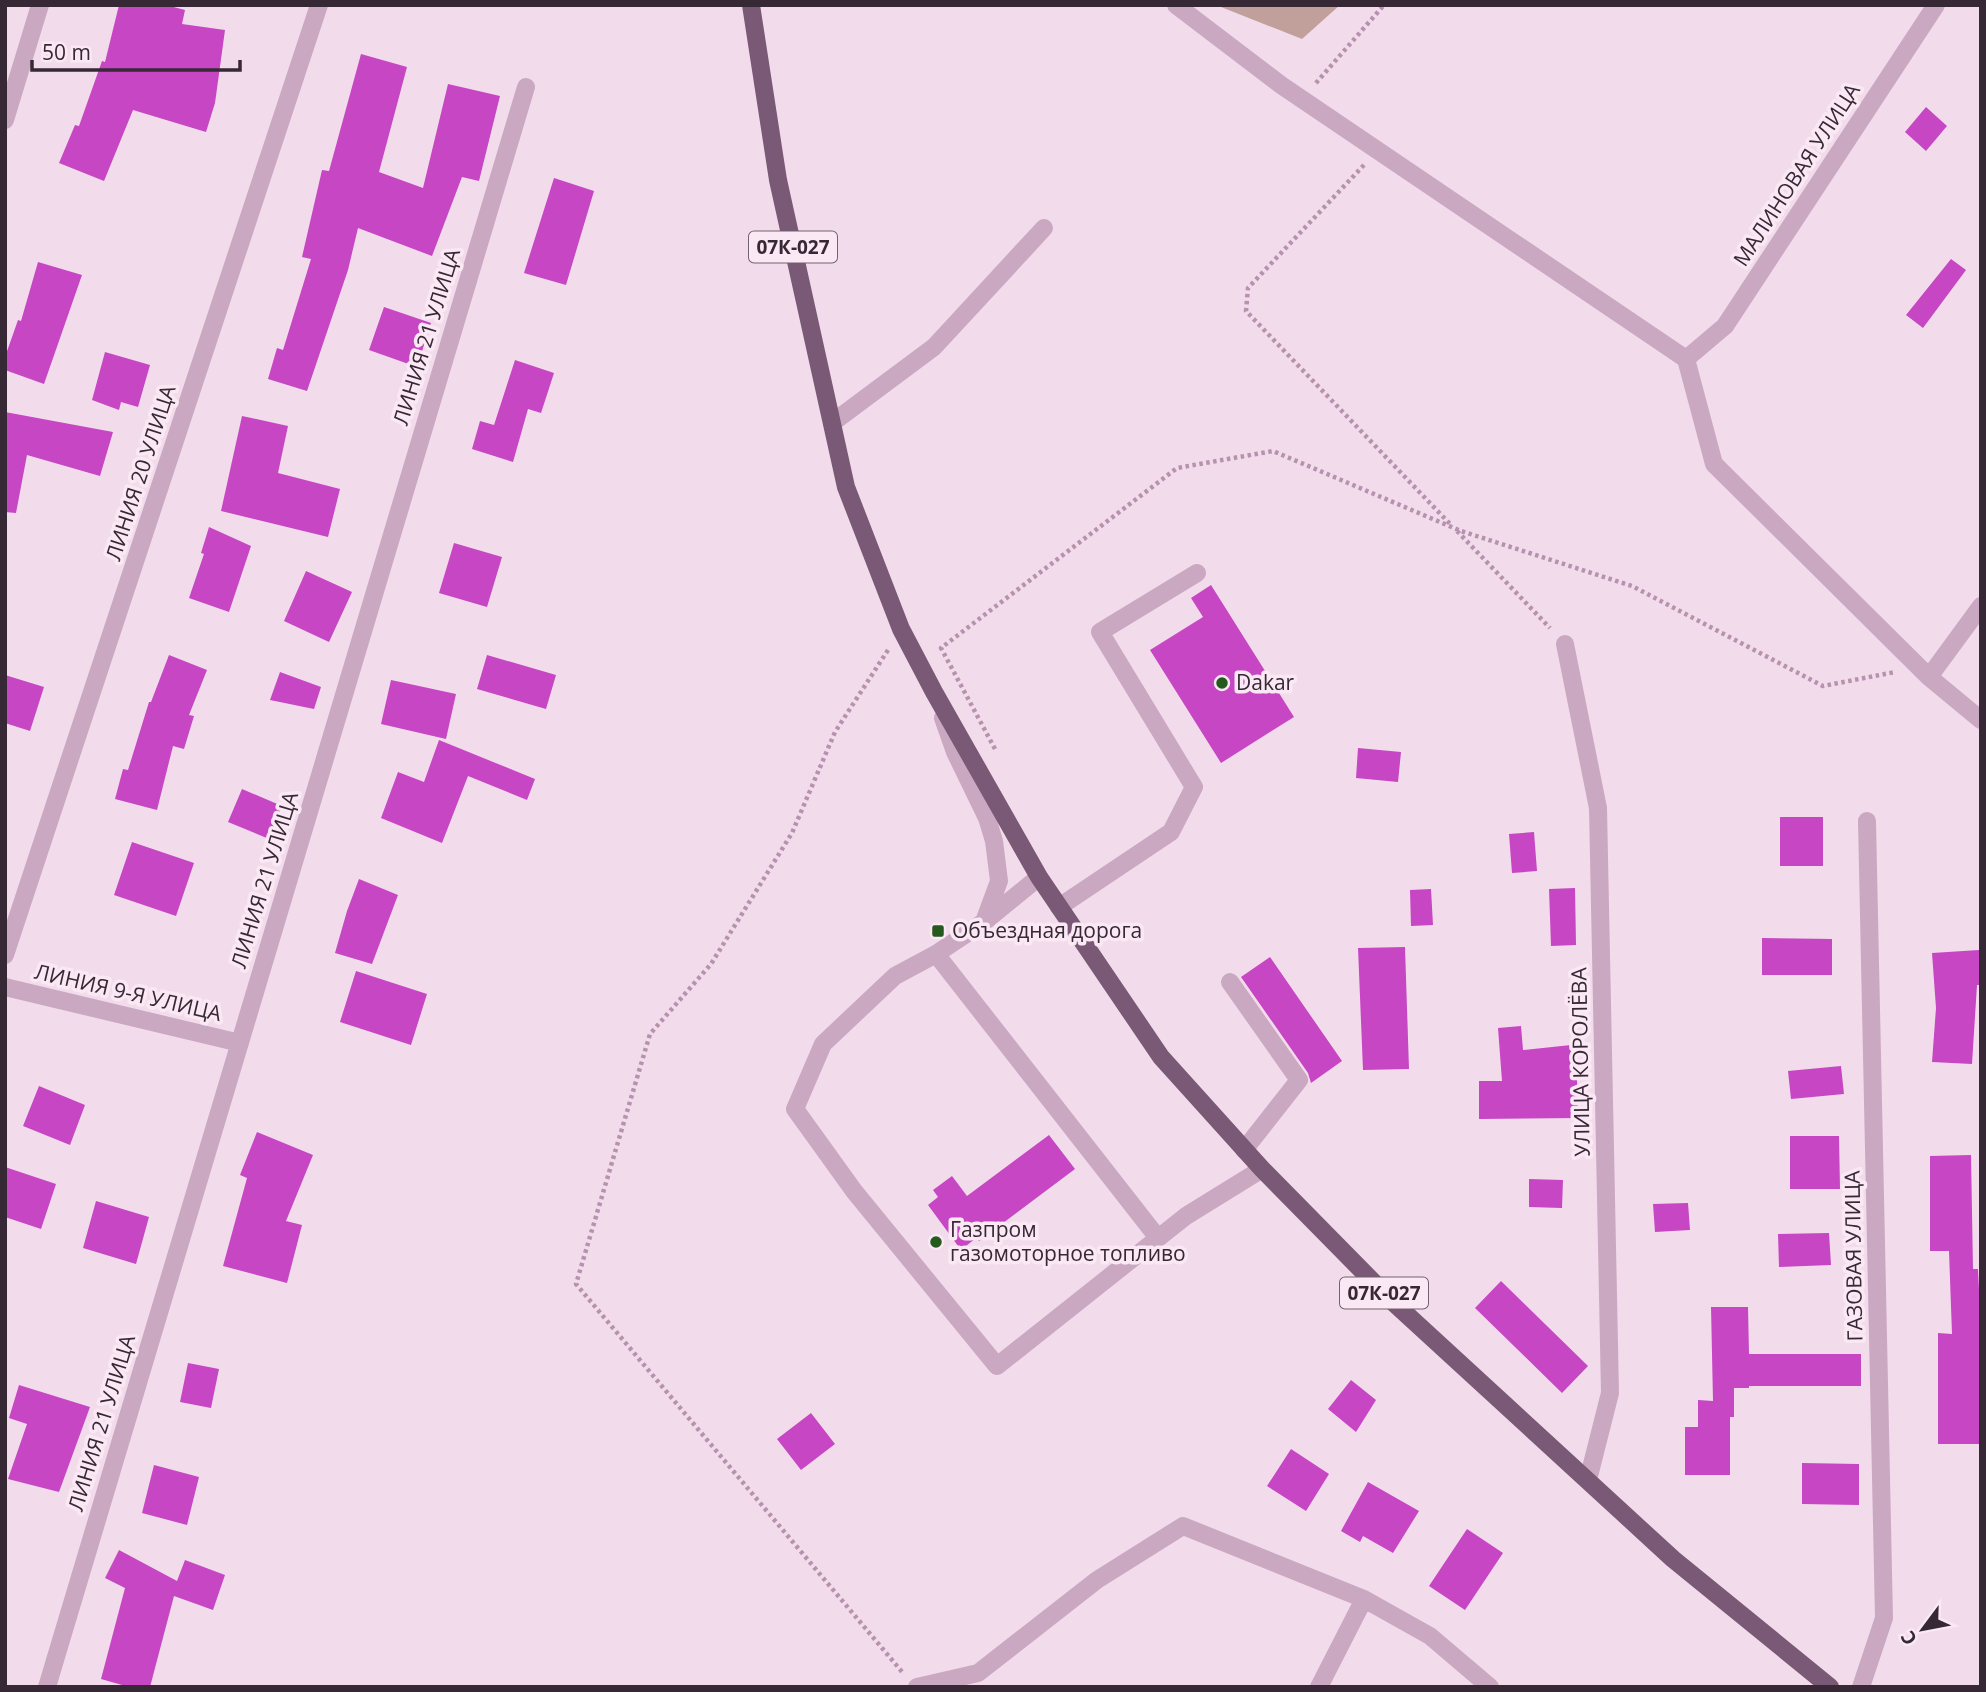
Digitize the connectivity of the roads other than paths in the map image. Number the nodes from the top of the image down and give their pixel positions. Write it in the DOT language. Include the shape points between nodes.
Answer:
graph roads {
  1 [pos="40,5"];
  2 [pos="319,5"];
  3 [pos="751,5"];
  4 [pos="1176,5"];
  5 [pos="1936,5"];
  6 [pos="11,82"];
  7 [pos="526,86"];
  8 [pos="5,120"];
  9 [pos="1044,228"];
  10 [pos="1686,359"];
  11 [pos="832,423"];
  12 [pos="1197,573"];
  13 [pos="1981,606"];
  14 [pos="1565,644"];
  15 [pos="1924,673"];
  16 [pos="934,692"];
  17 [pos="1981,720"];
  18 [pos="1867,821"];
  19 [pos="1039,877"];
  20 [pos="1059,907"];
  21 [pos="984,922"];
  22 [pos="936,954"];
  23 [pos="5,955"];
  24 [pos="1230,982"];
  25 [pos="5,987"];
  26 [pos="240,1043"];
  27 [pos="1244,1150"];
  28 [pos="1262,1169"];
  29 [pos="1158,1238"];
  30 [pos="1588,1480"];
  31 [pos="1364,1598"];
  32 [pos="912,1681"];
  33 [pos="47,1687"];
  34 [pos="1319,1687"];
  35 [pos="1490,1687"];
  36 [pos="1830,1687"];
  37 [pos="1861,1687"];
  1 -- 6 [label="street"];
  2 -- 23 [label="street, ЛИНИЯ 20 УЛИЦА"];
  3 -- 11 [label="main road, 07К-027" via="778,180"];
  4 -- 10 [label="street" via="1302,99"];
  5 -- 10 [label="street, МАЛИНОВАЯ УЛИЦА" via="1725,326"];
  6 -- 8 [label="street"];
  7 -- 26 [label="street, ЛИНИЯ 21 УЛИЦА"];
  9 -- 11 [label="street" via="934,347"];
  10 -- 15 [label="street" via="1714,464"];
  11 -- 16 [label="main road, 07К-027" via="846,487 901,629"];
  12 -- 20 [label="street" via="1100,632 1195,787 1171,832"];
  13 -- 15 [label="street"];
  14 -- 30 [label="street, УЛИЦА КОРОЛЁВА" via="1598,808 1610,1394"];
  15 -- 17 [label="street"];
  16 -- 19 [label="main road, 07К-027"];
  16 -- 21 [label="street" via="994,841 999,881"];
  18 -- 37 [label="street, ГАЗОВАЯ УЛИЦА" via="1884,1618"];
  19 -- 20 [label="main road, 07К-027"];
  19 -- 21 [label="street"];
  20 -- 27 [label="main road, 07К-027" via="1161,1056"];
  21 -- 22 [label="street"];
  22 -- 29 [label="street"];
  22 -- 29 [label="street" via="895,976 823,1044 795,1109 854,1191 997,1366"];
  24 -- 27 [label="street" via="1299,1080"];
  25 -- 26 [label="street, ЛИНИЯ 9-Я УЛИЦА"];
  26 -- 33 [label="street, ЛИНИЯ 21 УЛИЦА"];
  27 -- 28 [label="main road, 07К-027"];
  28 -- 29 [label="street"];
  28 -- 30 [label="main road, 07К-027" via="1393,1302"];
  30 -- 36 [label="main road, 07К-027" via="1673,1559"];
  31 -- 32 [label="street" via="1183,1526 1097,1580 978,1673"];
  31 -- 34 [label="street"];
  31 -- 35 [label="street" via="1430,1636"];
}
